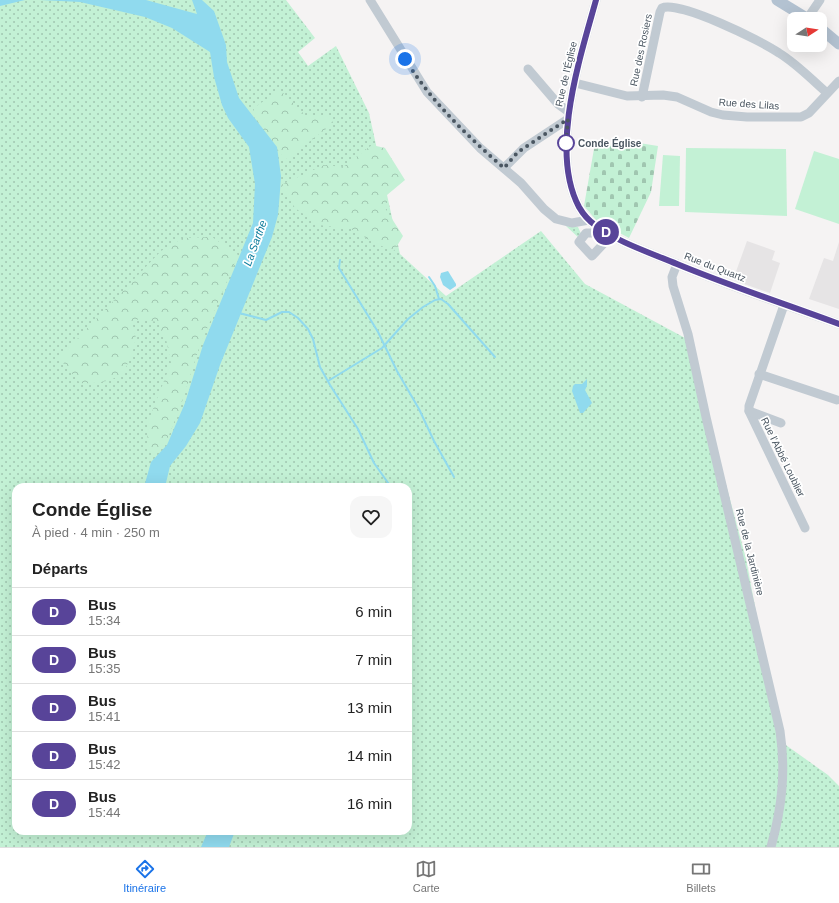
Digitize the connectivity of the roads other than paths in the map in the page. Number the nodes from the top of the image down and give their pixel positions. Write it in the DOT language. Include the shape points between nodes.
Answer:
graph roads {
  1 [pos="370,0"];
  2 [pos="596,0"];
  3 [pos="777,0"];
  4 [pos="820,0"];
  5 [pos="796,12"];
  6 [pos="812,12"];
  7 [pos="827,34"];
  8 [pos="839,44"];
  9 [pos="528,69"];
  10 [pos="839,81"];
  11 [pos="575,83"];
  12 [pos="827,93"];
  13 [pos="642,96"];
  14 [pos="569,116"];
  15 [pos="504,168"];
  16 [pos="589,220"];
  17 [pos="677,264"];
  18 [pos="784,305"];
  19 [pos="839,324"];
  20 [pos="759,374"];
  21 [pos="837,400"];
  22 [pos="749,411"];
  23 [pos="781,423"];
  24 [pos="805,528"];
  25 [pos="771,847"];
  1 -- 15 [label="street" via="427,92 480,148"];
  2 -- 11 [label="street, Rue de l'Église"];
  3 -- 5 [label="main road"];
  4 -- 6 [label="street"];
  7 -- 8 [label="main road"];
  9 -- 14 [label="street"];
  10 -- 12 [label="street, Rue des Lilas"];
  11 -- 13 [label="street, Rue des Lilas" via="627,96"];
  11 -- 14 [label="street, Rue de l'Église"];
  12 -- 13 [label="street, Rue des Lilas" via="809,113 796,118 723,115 677,97"];
  12 -- 13 [label="street, Rue des Rosiers" via="790,61 766,45 708,15 669,4 660,12"];
  14 -- 15 [label="street" via="518,152"];
  14 -- 16 [label="street, Rue de l'Église" via="566,143 569,179 579,207"];
  15 -- 16 [label="street" via="556,219 572,223"];
  16 -- 17 [label="street, Rue du Quartz" via="604,231"];
  17 -- 18 [label="street, Rue du Quartz"];
  17 -- 25 [label="street, Rue de la Jardinière" via="672,277 673,286 688,334 780,731 784,780"];
  18 -- 19 [label="street, Rue du Quartz"];
  18 -- 20 [label="street, Rue l'Abbé Loublier"];
  20 -- 21 [label="street"];
  20 -- 22 [label="street, Rue l'Abbé Loublier"];
  22 -- 23 [label="street"];
  22 -- 24 [label="street, Rue l'Abbé Loublier"];
}
